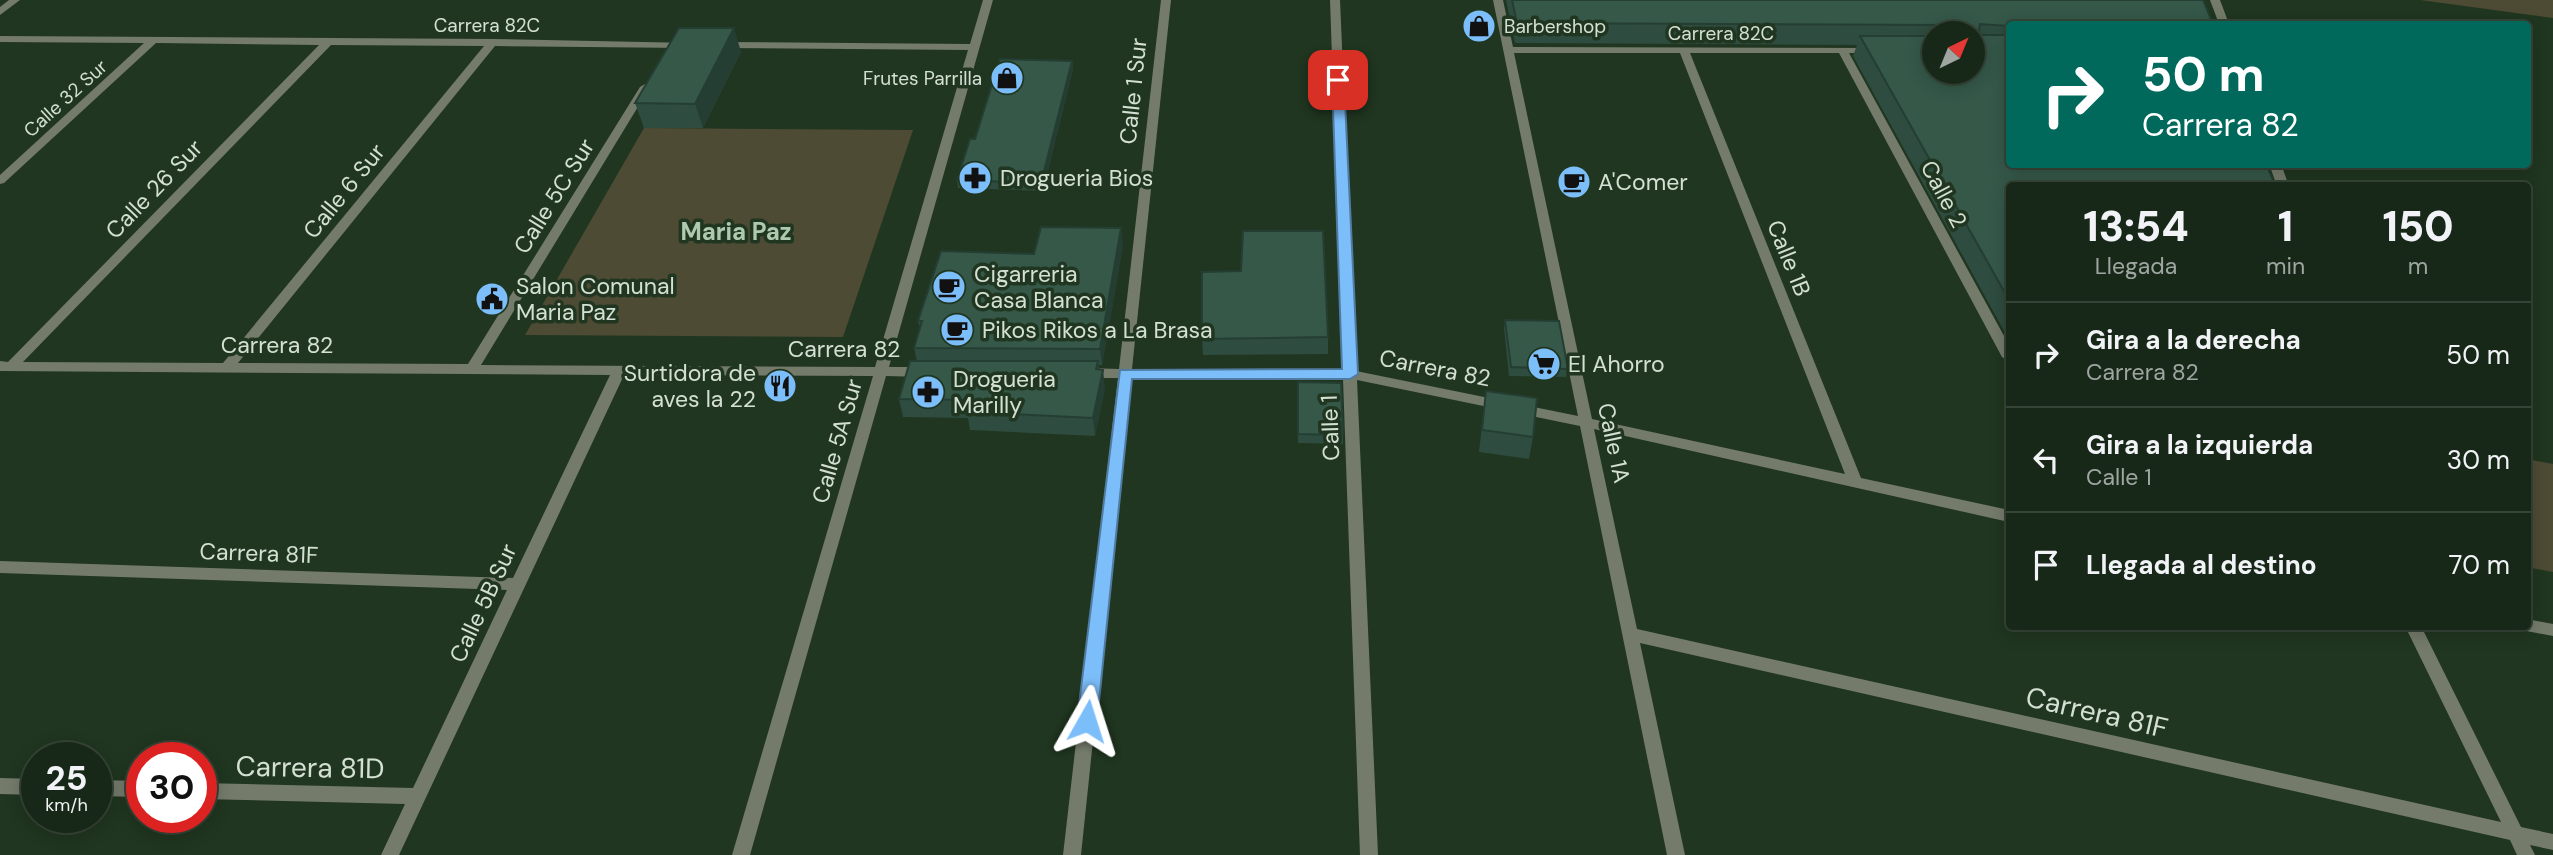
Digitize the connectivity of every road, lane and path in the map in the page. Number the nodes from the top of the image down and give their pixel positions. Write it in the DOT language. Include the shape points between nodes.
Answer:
graph roads {
  1 [pos="15,0"];
  2 [pos="988,0"];
  3 [pos="1166,0"];
  4 [pos="1335,0"];
  5 [pos="1498,0"];
  6 [pos="2215,0"];
  7 [pos="0,12"];
  8 [pos="2223,21"];
  9 [pos="0,39"];
  10 [pos="154,40"];
  11 [pos="328,41"];
  12 [pos="494,42"];
  13 [pos="671,44"];
  14 [pos="699,45"];
  15 [pos="713,45"];
  16 [pos="974,47"];
  17 [pos="1509,50"];
  18 [pos="1684,50"];
  19 [pos="1842,50"];
  20 [pos="1881,50"];
  21 [pos="664,56"];
  22 [pos="650,79"];
  23 [pos="0,181"];
  24 [pos="2006,351"];
  25 [pos="6,366"];
  26 [pos="227,367"];
  27 [pos="472,369"];
  28 [pos="619,370"];
  29 [pos="881,372"];
  30 [pos="935,372"];
  31 [pos="1071,373"];
  32 [pos="1125,373"];
  33 [pos="1350,374"];
  34 [pos="1587,424"];
  35 [pos="1854,482"];
  36 [pos="2006,515"];
  37 [pos="0,567"];
  38 [pos="517,584"];
  39 [pos="2531,626"];
  40 [pos="2415,630"];
  41 [pos="2553,630"];
  42 [pos="1630,634"];
  43 [pos="0,786"];
  44 [pos="21,787"];
  45 [pos="217,791"];
  46 [pos="418,796"];
  47 [pos="2519,834"];
  48 [pos="2553,842"];
  49 [pos="390,855"];
  50 [pos="741,855"];
  51 [pos="1072,855"];
  52 [pos="1369,855"];
  53 [pos="1676,855"];
  54 [pos="2526,855"];
  1 -- 7 [label="street"];
  2 -- 16 [label="street, Calle 5A Sur"];
  3 -- 32 [label="street, Calle 1 Sur"];
  4 -- 33 [label="street, Calle 1"];
  5 -- 17 [label="street, Calle 1A"];
  6 -- 8 [label="street"];
  9 -- 10 [label="street, Carrera 82C"];
  10 -- 11 [label="street, Carrera 82C"];
  10 -- 23 [label="street, Calle 32 Sur"];
  11 -- 12 [label="street, Carrera 82C"];
  11 -- 25 [label="street, Calle 26 Sur"];
  12 -- 13 [label="street, Carrera 82C"];
  12 -- 26 [label="street, Calle 6 Sur"];
  13 -- 14 [label="street, Carrera 82C"];
  13 -- 21 [label="street"];
  15 -- 16 [label="street"];
  16 -- 29 [label="street, Calle 5A Sur"];
  17 -- 18 [label="street, Carrera 82C"];
  17 -- 34 [label="street, Calle 1A"];
  18 -- 19 [label="street, Carrera 82C"];
  18 -- 35 [label="street, Calle 1B"];
  19 -- 20 [label="street, Carrera 82C"];
  19 -- 24 [label="street, Calle 2"];
  22 -- 27 [label="street, Calle 5C Sur"];
  25 -- 26 [label="street, Carrera 82"];
  26 -- 27 [label="street, Carrera 82"];
  27 -- 28 [label="street, Carrera 82"];
  28 -- 29 [label="street, Carrera 82"];
  28 -- 38 [label="street, Calle 5B Sur"];
  29 -- 30 [label="street, Carrera 82"];
  29 -- 50 [label="street, Calle 5A Sur"];
  31 -- 32 [label="street, Carrera 82"];
  32 -- 33 [label="street, Carrera 82"];
  32 -- 51 [label="street, Calle 1 Sur"];
  33 -- 34 [label="street, Carrera 82"];
  33 -- 52 [label="street, Calle 1"];
  34 -- 35 [label="street, Carrera 82"];
  34 -- 42 [label="street, Calle 1A"];
  35 -- 36 [label="street, Carrera 82"];
  37 -- 38 [label="street, Carrera 81F"];
  38 -- 46 [label="street, Calle 5B Sur"];
  39 -- 41 [label="street"];
  40 -- 47 [label="street"];
  42 -- 47 [label="street, Carrera 81F"];
  42 -- 53 [label="street, Calle 1A"];
  43 -- 44 [label="street"];
  45 -- 46 [label="street, Carrera 81D"];
  46 -- 49 [label="street, Calle 5B Sur"];
  47 -- 48 [label="street, Carrera 81F"];
  47 -- 54 [label="street"];
}
